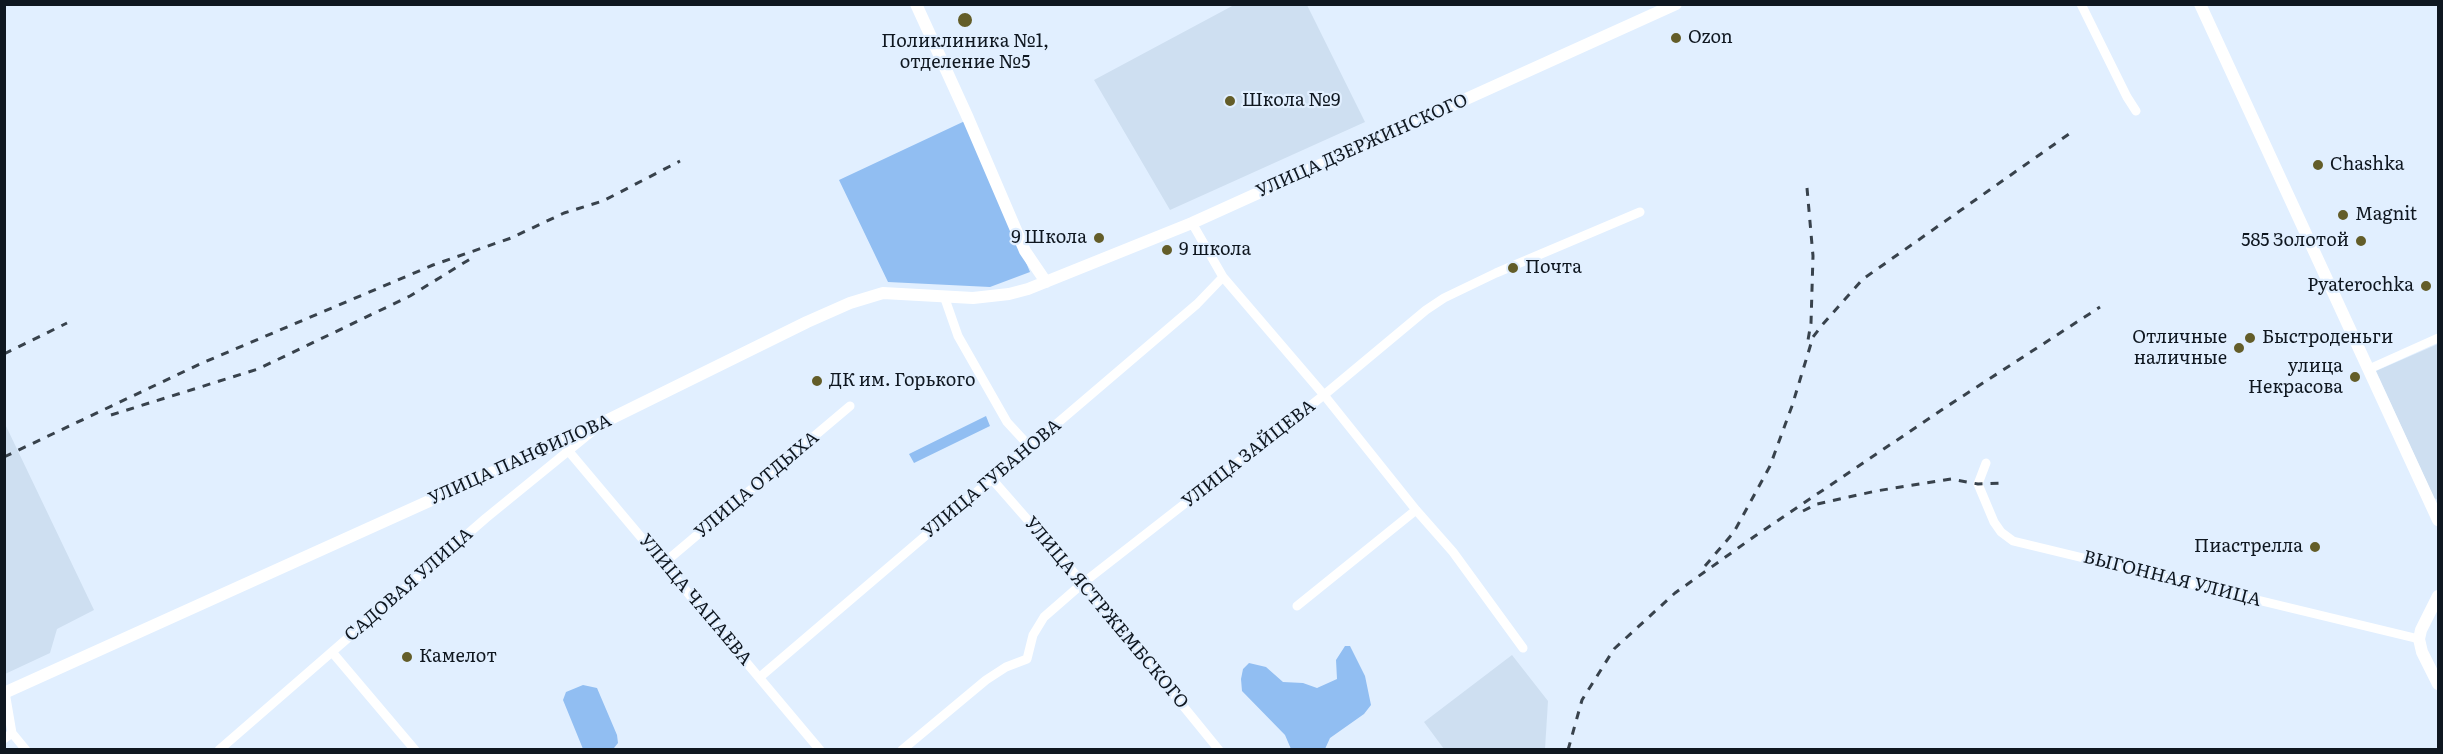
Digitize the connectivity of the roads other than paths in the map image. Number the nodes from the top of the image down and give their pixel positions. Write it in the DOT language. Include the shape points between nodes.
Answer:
graph roads {
  1 [pos="916,4"];
  2 [pos="1676,4"];
  3 [pos="2081,4"];
  4 [pos="2200,4"];
  5 [pos="2136,111"];
  6 [pos="1640,212"];
  7 [pos="1192,223"];
  8 [pos="1222,277"];
  9 [pos="1046,282"];
  10 [pos="944,296"];
  11 [pos="2439,338"];
  12 [pos="2369,369"];
  13 [pos="1324,395"];
  14 [pos="850,406"];
  15 [pos="565,446"];
  16 [pos="1031,447"];
  17 [pos="1986,463"];
  18 [pos="992,478"];
  19 [pos="2434,502"];
  20 [pos="1416,510"];
  21 [pos="2439,520"];
  22 [pos="664,563"];
  23 [pos="1083,584"];
  24 [pos="2439,596"];
  25 [pos="1298,606"];
  26 [pos="2439,614"];
  27 [pos="2426,621"];
  28 [pos="2419,639"];
  29 [pos="1523,648"];
  30 [pos="332,652"];
  31 [pos="760,677"];
  32 [pos="2439,684"];
  33 [pos="5,693"];
  34 [pos="8,736"];
  35 [pos="26,750"];
  36 [pos="219,750"];
  37 [pos="415,750"];
  38 [pos="820,750"];
  39 [pos="902,750"];
  40 [pos="1219,750"];
  1 -- 9 [label="main road" via="1025,251"];
  2 -- 7 [label="main road, УЛИЦА ДЗЕРЖИНСКОГО"];
  3 -- 5 [label="street"];
  4 -- 12 [label="main road"];
  6 -- 13 [label="street, УЛИЦА ЗАЙЦЕВА" via="1444,298"];
  7 -- 8 [label="street"];
  7 -- 9 [label="main road, УЛИЦА ДЗЕРЖИНСКОГО"];
  8 -- 13 [label="street"];
  8 -- 16 [label="street, УЛИЦА ГУБАНОВА" via="1197,304"];
  9 -- 10 [label="main road, УЛИЦА ПАНФИЛОВА" via="990,297"];
  10 -- 15 [label="main road, УЛИЦА ПАНФИЛОВА" via="899,292 869,296 807,322 602,423"];
  10 -- 16 [label="street" via="958,336 1006,423"];
  11 -- 12 [label="street"];
  12 -- 19 [label="main road"];
  13 -- 20 [label="street"];
  13 -- 23 [label="street, УЛИЦА ЗАЙЦЕВА"];
  14 -- 22 [label="street, УЛИЦА ОТДЫХА"];
  15 -- 22 [label="street, УЛИЦА ЧАПАЕВА"];
  15 -- 30 [label="street, САДОВАЯ УЛИЦА"];
  15 -- 33 [label="main road, УЛИЦА ПАНФИЛОВА"];
  16 -- 18 [label="street, УЛИЦА ГУБАНОВА"];
  17 -- 28 [label="street, ВЫГОННАЯ УЛИЦА" via="1978,484 1994,522 2013,540"];
  18 -- 23 [label="street, УЛИЦА ЯСТРЖЕМБСКОГО"];
  18 -- 31 [label="street, УЛИЦА ГУБАНОВА"];
  19 -- 21 [label="main road"];
  20 -- 25 [label="street"];
  20 -- 29 [label="street" via="1453,552"];
  22 -- 31 [label="street, УЛИЦА ЧАПАЕВА"];
  23 -- 39 [label="street, УЛИЦА ЗАЙЦЕВА" via="1037,625 1027,659 986,680"];
  23 -- 40 [label="street, УЛИЦА ЯСТРЖЕМБСКОГО"];
  24 -- 27 [label="main road"];
  26 -- 27 [label="main road"];
  27 -- 28 [label="main road"];
  28 -- 32 [label="main road"];
  30 -- 36 [label="street, САДОВАЯ УЛИЦА"];
  30 -- 37 [label="street"];
  31 -- 38 [label="street, УЛИЦА ЧАПАЕВА"];
  33 -- 34 [label="street"];
  34 -- 35 [label="street"];
}
